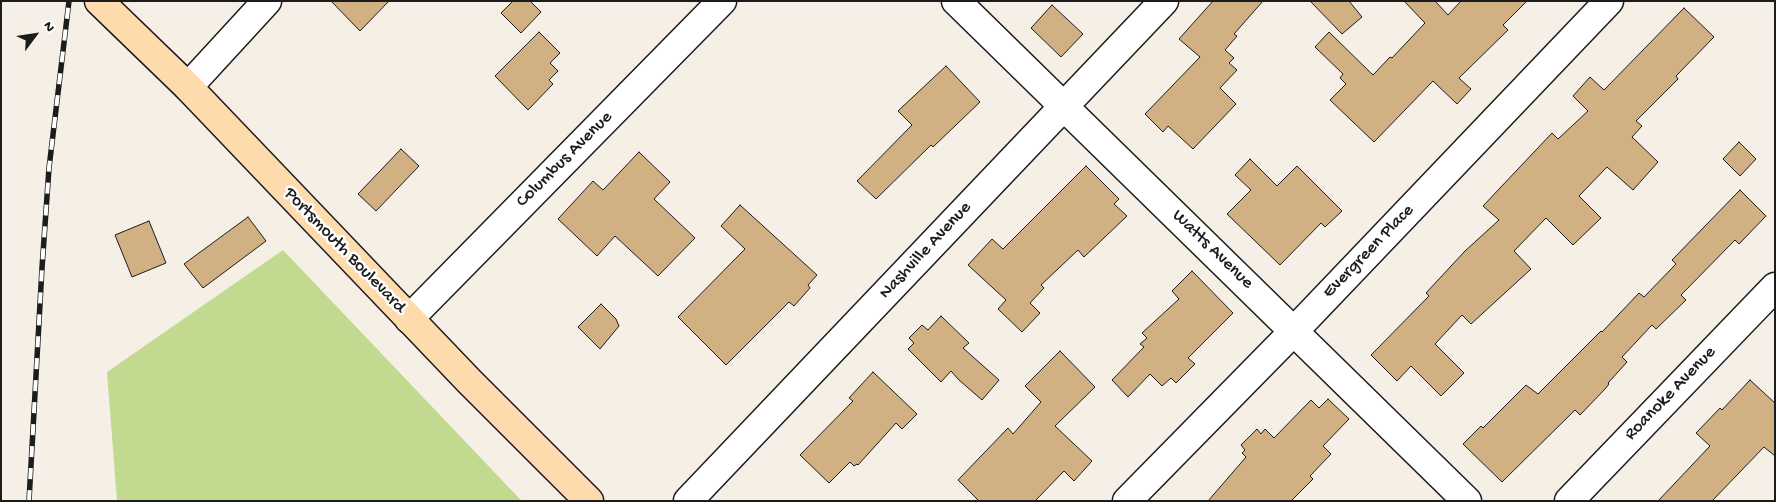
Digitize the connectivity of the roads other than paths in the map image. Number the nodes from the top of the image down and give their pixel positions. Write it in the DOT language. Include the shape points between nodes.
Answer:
graph roads {
  1 [pos="99,1"];
  2 [pos="267,1"];
  3 [pos="722,1"];
  4 [pos="956,1"];
  5 [pos="1164,1"];
  6 [pos="1609,1"];
  7 [pos="188,88"];
  8 [pos="1064,106"];
  9 [pos="1775,287"];
  10 [pos="409,318"];
  11 [pos="1294,330"];
  12 [pos="589,501"];
  13 [pos="688,501"];
  14 [pos="1126,501"];
  15 [pos="1467,501"];
  16 [pos="1568,501"];
  1 -- 7 [label="main road, Portsmouth Boulevard"];
  2 -- 7 [label="street"];
  3 -- 10 [label="street, Columbus Avenue"];
  4 -- 8 [label="street, Watts Avenue"];
  5 -- 8 [label="street, Nashville Avenue"];
  6 -- 11 [label="street, Evergreen Place"];
  7 -- 10 [label="main road, Portsmouth Boulevard"];
  8 -- 11 [label="street, Watts Avenue"];
  8 -- 13 [label="street, Nashville Avenue"];
  9 -- 16 [label="street, Roanoke Avenue"];
  10 -- 12 [label="main road, Portsmouth Boulevard"];
  11 -- 14 [label="street, Evergreen Place"];
  11 -- 15 [label="street, Watts Avenue"];
}
